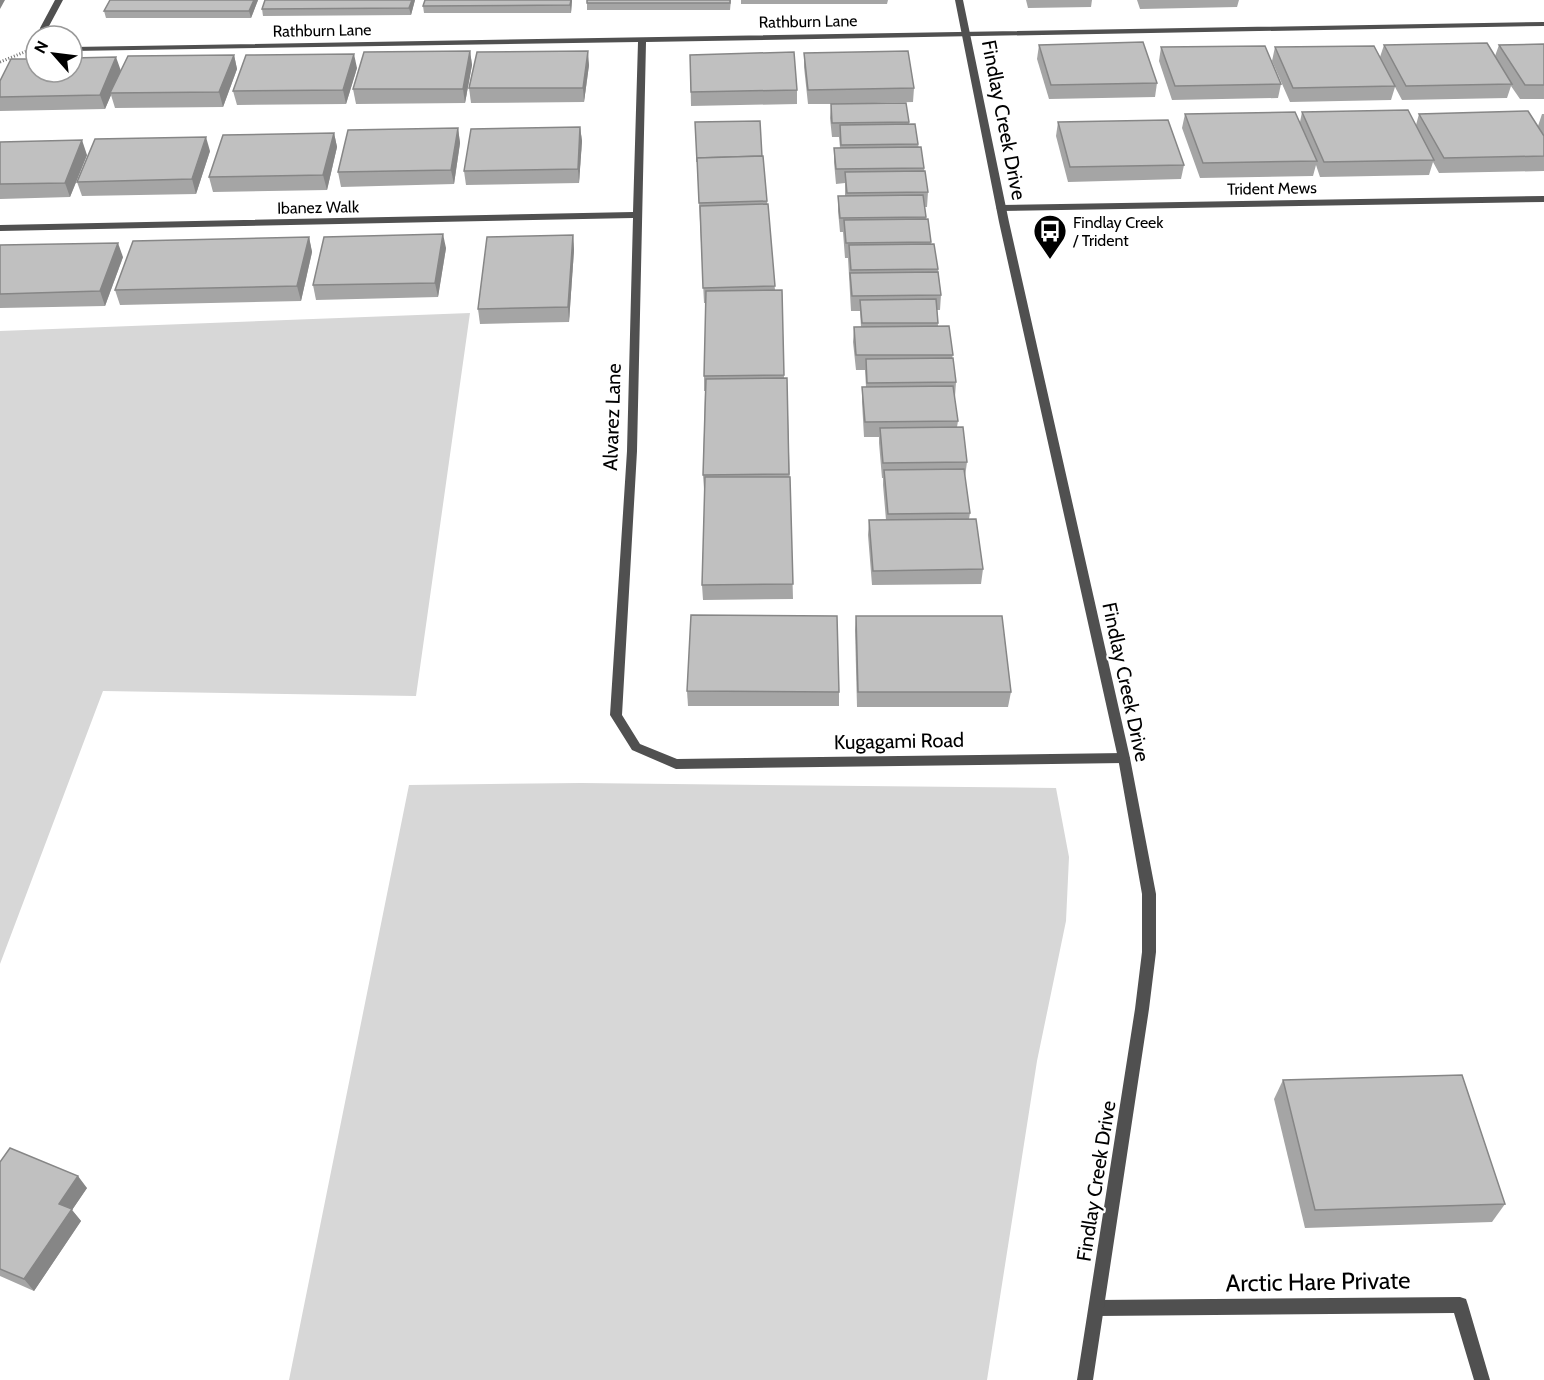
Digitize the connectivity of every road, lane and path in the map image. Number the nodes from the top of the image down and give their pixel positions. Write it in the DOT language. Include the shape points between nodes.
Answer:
graph roads {
  1 [pos="58,0"];
  2 [pos="959,0"];
  3 [pos="46,24"];
  4 [pos="1544,24"];
  5 [pos="967,33"];
  6 [pos="642,39"];
  7 [pos="84,49"];
  8 [pos="24,52"];
  9 [pos="0,62"];
  10 [pos="1544,199"];
  11 [pos="1001,208"];
  12 [pos="637,215"];
  13 [pos="0,228"];
  14 [pos="1124,758"];
  15 [pos="676,764"];
  16 [pos="1097,1308"];
  17 [pos="1085,1380"];
  18 [pos="1482,1380"];
  1 -- 3 [label="street"];
  2 -- 5 [label="street, Findlay Creek Drive"];
  4 -- 5 [label="street, Rathburn Lane"];
  5 -- 6 [label="street, Rathburn Lane"];
  5 -- 11 [label="street, Findlay Creek Drive"];
  6 -- 7 [label="street, Rathburn Lane"];
  6 -- 12 [label="street, Alvarez Lane"];
  8 -- 9 [label="path"];
  10 -- 11 [label="street, Trident Mews"];
  11 -- 14 [label="street, Findlay Creek Drive"];
  12 -- 13 [label="street, Ibanez Walk"];
  12 -- 15 [label="street, Alvarez Lane" via="632,451 616,715 636,747"];
  14 -- 15 [label="street, Kugagami Road"];
  14 -- 16 [label="street, Findlay Creek Drive" via="1149,894 1149,952"];
  16 -- 17 [label="street, Findlay Creek Drive"];
  16 -- 18 [label="street, Arctic Hare Private" via="1460,1305"];
}
